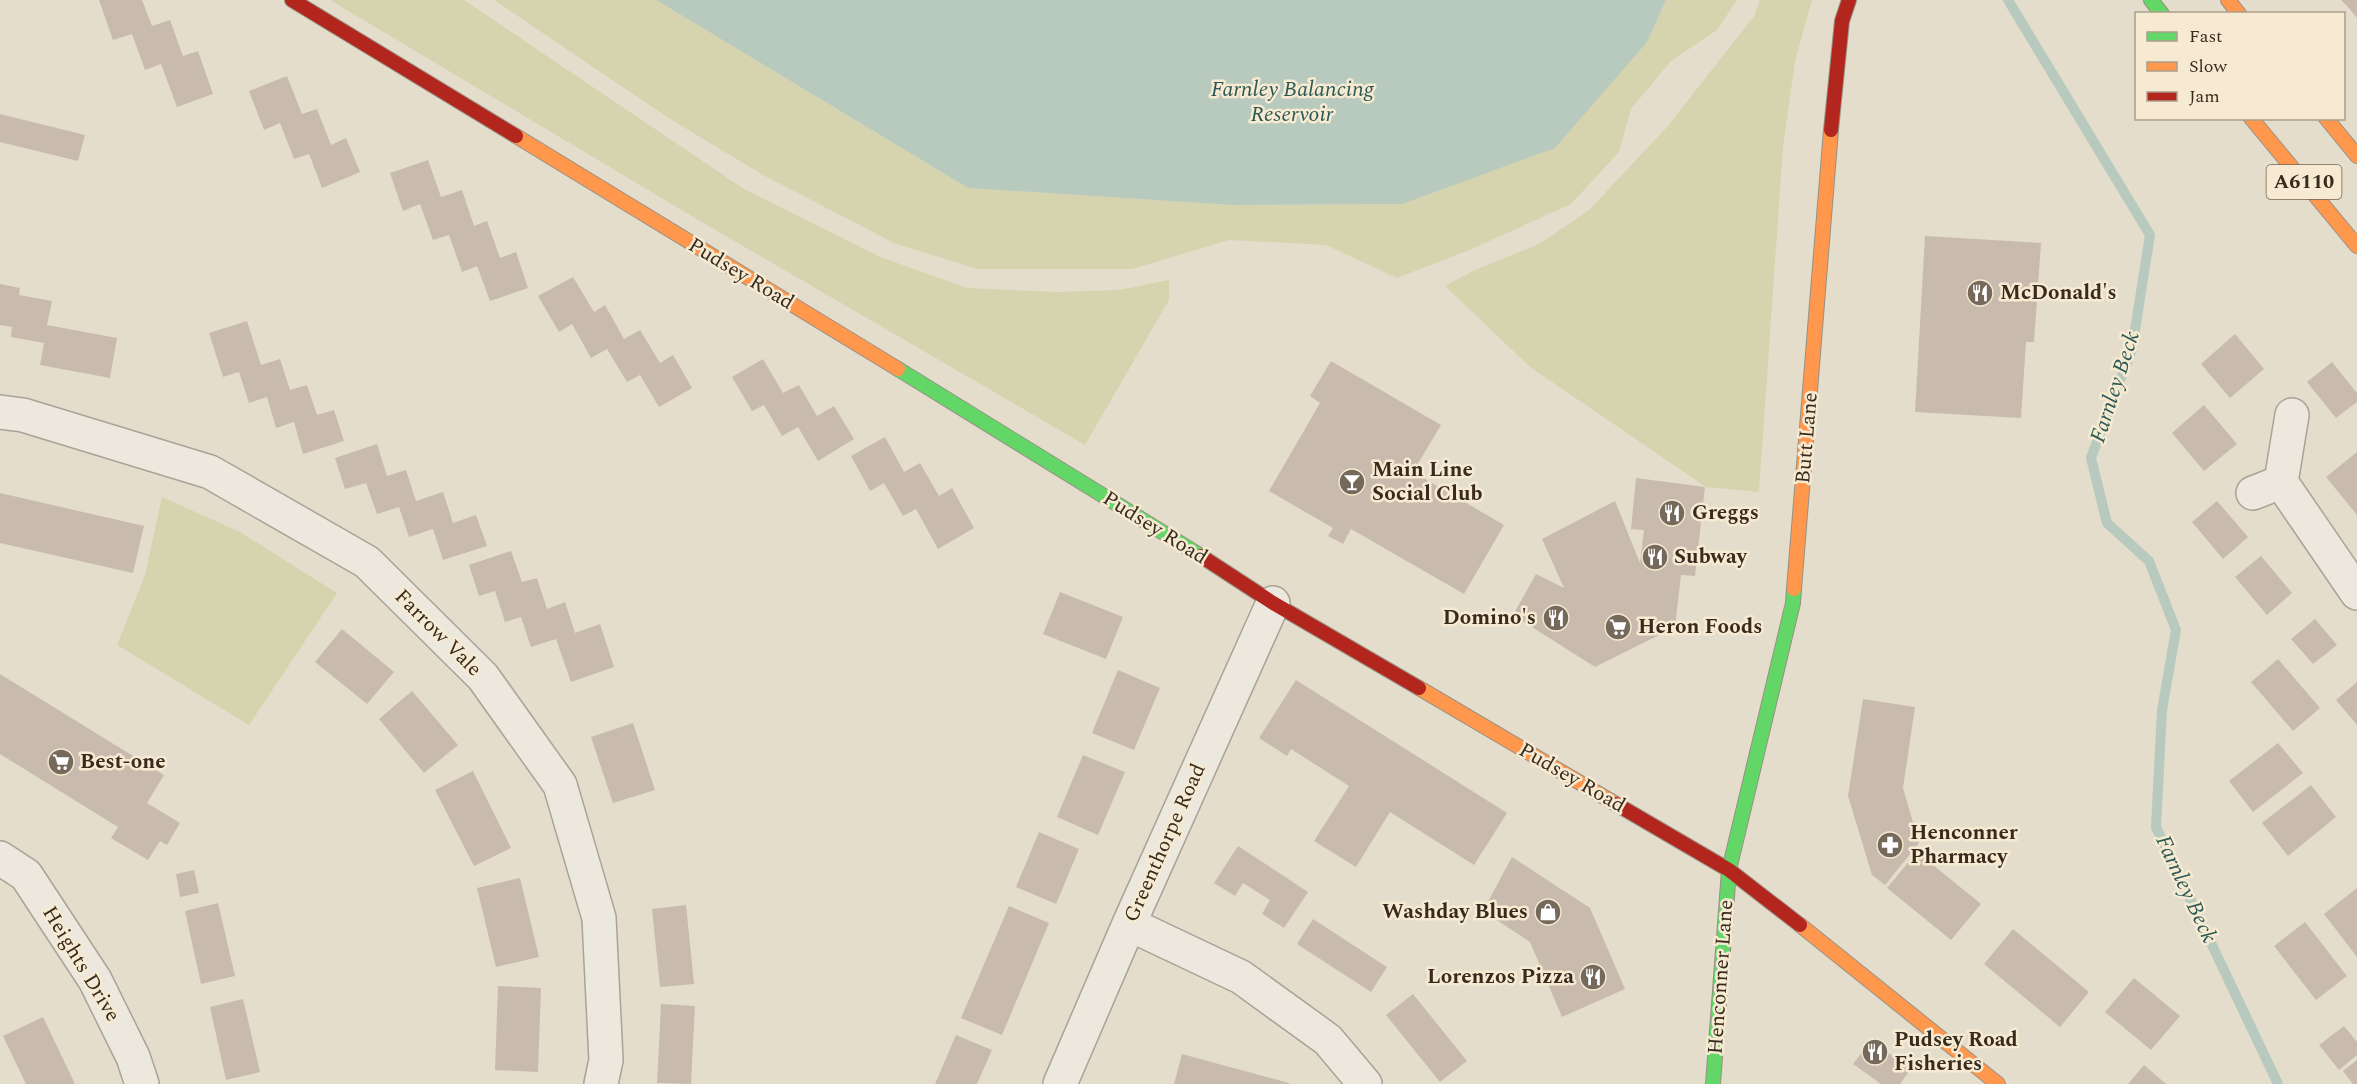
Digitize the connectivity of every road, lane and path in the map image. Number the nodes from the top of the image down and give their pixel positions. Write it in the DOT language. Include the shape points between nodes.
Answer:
graph roads {
  1 [pos="291,0"];
  2 [pos="1850,0"];
  3 [pos="2151,0"];
  4 [pos="2228,0"];
  5 [pos="2160,12"];
  6 [pos="2238,12"];
  7 [pos="2252,120"];
  8 [pos="2328,120"];
  9 [pos="2357,156"];
  10 [pos="2357,246"];
  11 [pos="0,412"];
  12 [pos="2292,415"];
  13 [pos="2357,593"];
  14 [pos="1273,603"];
  15 [pos="0,858"];
  16 [pos="1729,870"];
  17 [pos="1129,924"];
  18 [pos="142,1084"];
  19 [pos="601,1084"];
  20 [pos="1060,1084"];
  21 [pos="1365,1084"];
  22 [pos="1713,1084"];
  23 [pos="1998,1084"];
  1 -- 14 [label="main road, Pudsey Road" via="990,425"];
  2 -- 16 [label="main road, Butt Lane" via="1842,21 1831,130 1793,603"];
  3 -- 5 [label="main road"];
  4 -- 6 [label="main road"];
  7 -- 10 [label="main road, A6110"];
  8 -- 9 [label="main road, A6110"];
  11 -- 19 [label="street, Farrow Vale" via="23,415 210,472 367,562 483,677 560,785 599,918 606,1060"];
  12 -- 13 [label="street" via="2267,488"];
  14 -- 16 [label="main road, Pudsey Road"];
  14 -- 17 [label="street, Greenthorpe Road"];
  15 -- 18 [label="street, Heights Drive" via="26,875 96,980"];
  16 -- 22 [label="main road, Henconner Lane"];
  16 -- 23 [label="main road, Pudsey Road"];
  17 -- 20 [label="street, Greenthorpe Road"];
  17 -- 21 [label="street" via="1241,978 1328,1040"];
}
